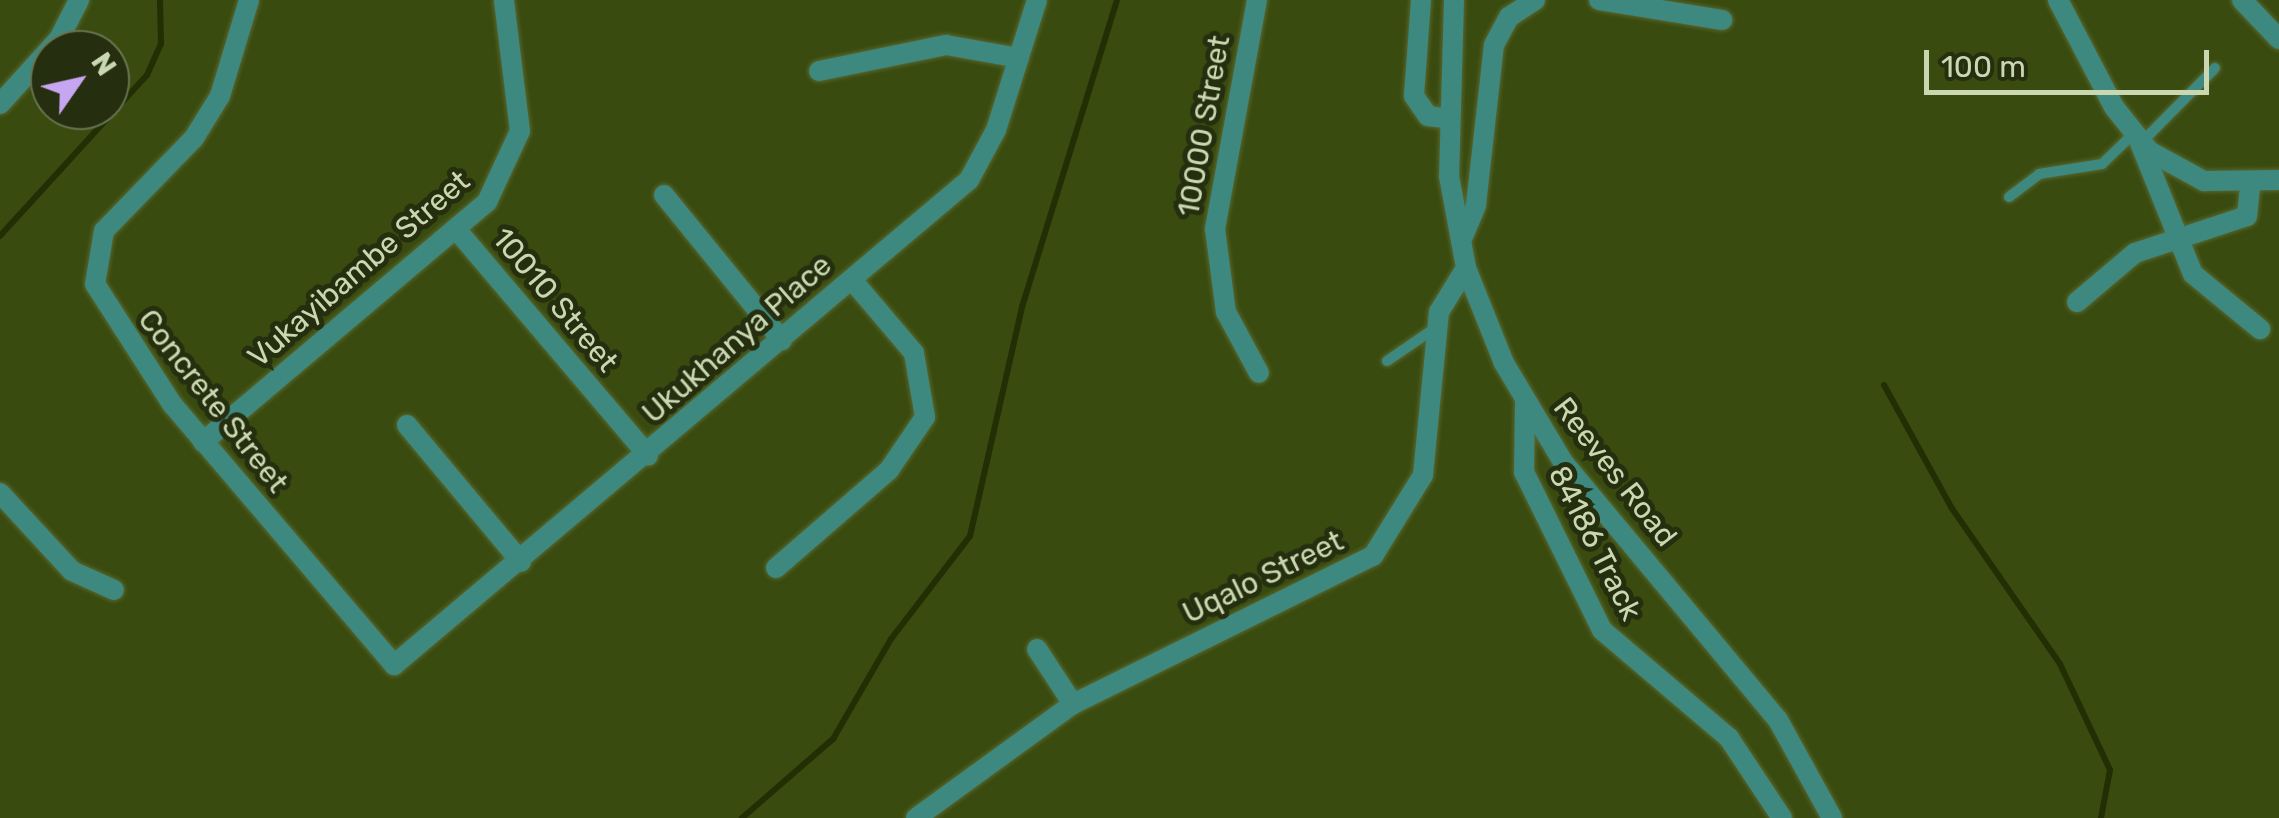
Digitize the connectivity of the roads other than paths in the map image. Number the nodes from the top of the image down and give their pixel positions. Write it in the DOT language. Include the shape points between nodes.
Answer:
graph roads {
  1 [pos="79,0"];
  2 [pos="250,0"];
  3 [pos="504,0"];
  4 [pos="1037,0"];
  5 [pos="1257,0"];
  6 [pos="1420,0"];
  7 [pos="1454,0"];
  8 [pos="1535,0"];
  9 [pos="1599,0"];
  10 [pos="2058,0"];
  11 [pos="2242,0"];
  12 [pos="1722,20"];
  13 [pos="2279,39"];
  14 [pos="1018,58"];
  15 [pos="2215,68"];
  16 [pos="819,71"];
  17 [pos="0,104"];
  18 [pos="1444,118"];
  19 [pos="2136,139"];
  20 [pos="2279,180"];
  21 [pos="2250,186"];
  22 [pos="664,195"];
  23 [pos="2009,196"];
  24 [pos="456,229"];
  25 [pos="2175,236"];
  26 [pos="1461,241"];
  27 [pos="1466,268"];
  28 [pos="852,280"];
  29 [pos="2077,302"];
  30 [pos="1437,327"];
  31 [pos="2260,329"];
  32 [pos="782,340"];
  33 [pos="1386,361"];
  34 [pos="1258,373"];
  35 [pos="1525,404"];
  36 [pos="406,426"];
  37 [pos="203,442"];
  38 [pos="648,455"];
  39 [pos="0,493"];
  40 [pos="521,562"];
  41 [pos="776,568"];
  42 [pos="114,590"];
  43 [pos="1037,649"];
  44 [pos="394,665"];
  45 [pos="1073,704"];
  46 [pos="916,818"];
  47 [pos="1782,818"];
  48 [pos="1832,818"];
  1 -- 17 [label="street" via="59,39"];
  2 -- 37 [label="street, Concrete Street" via="209,117 98,241 95,284 110,316"];
  3 -- 24 [label="street, Vukayibambe Street" via="520,131 487,202"];
  4 -- 14 [label="street, Ukukhanya Place"];
  5 -- 34 [label="street, 10000 Street" via="1215,229 1230,323"];
  6 -- 18 [label="street" via="1414,96 1428,116"];
  7 -- 18 [label="street, Reeves Road"];
  8 -- 26 [label="street" via="1510,17 1494,45 1476,205"];
  9 -- 12 [label="street"];
  10 -- 19 [label="street"];
  11 -- 13 [label="street"];
  14 -- 16 [label="street" via="946,45"];
  14 -- 28 [label="street, Ukukhanya Place" via="969,180"];
  15 -- 19 [label="lane"];
  18 -- 26 [label="street, Reeves Road"];
  19 -- 21 [label="street" via="2204,181"];
  19 -- 23 [label="lane" via="2102,164 2038,174"];
  19 -- 25 [label="street"];
  20 -- 21 [label="street"];
  21 -- 25 [label="street" via="2247,216"];
  22 -- 32 [label="street"];
  24 -- 37 [label="street, Vukayibambe Street"];
  24 -- 38 [label="street, 10010 Street"];
  25 -- 29 [label="street" via="2111,265"];
  25 -- 31 [label="street" via="2193,274"];
  26 -- 27 [label="street, Reeves Road"];
  27 -- 30 [label="street, Uqalo Street"];
  27 -- 35 [label="street, Reeves Road"];
  28 -- 32 [label="street, Ukukhanya Place"];
  28 -- 41 [label="street" via="914,353 925,417 889,470"];
  30 -- 33 [label="lane"];
  30 -- 45 [label="street, Uqalo Street" via="1423,475 1406,516 1373,556"];
  32 -- 38 [label="street, Ukukhanya Place"];
  35 -- 47 [label="street, 84186 Track" via="1524,472 1602,630 1729,738"];
  35 -- 48 [label="street, Reeves Road" via="1778,720"];
  36 -- 40 [label="street"];
  37 -- 44 [label="street, Concrete Street"];
  38 -- 40 [label="street, Ukukhanya Place"];
  39 -- 42 [label="street" via="72,571"];
  40 -- 44 [label="street, Ukukhanya Place"];
  43 -- 45 [label="street"];
  45 -- 46 [label="street, Uqalo Street"];
}
